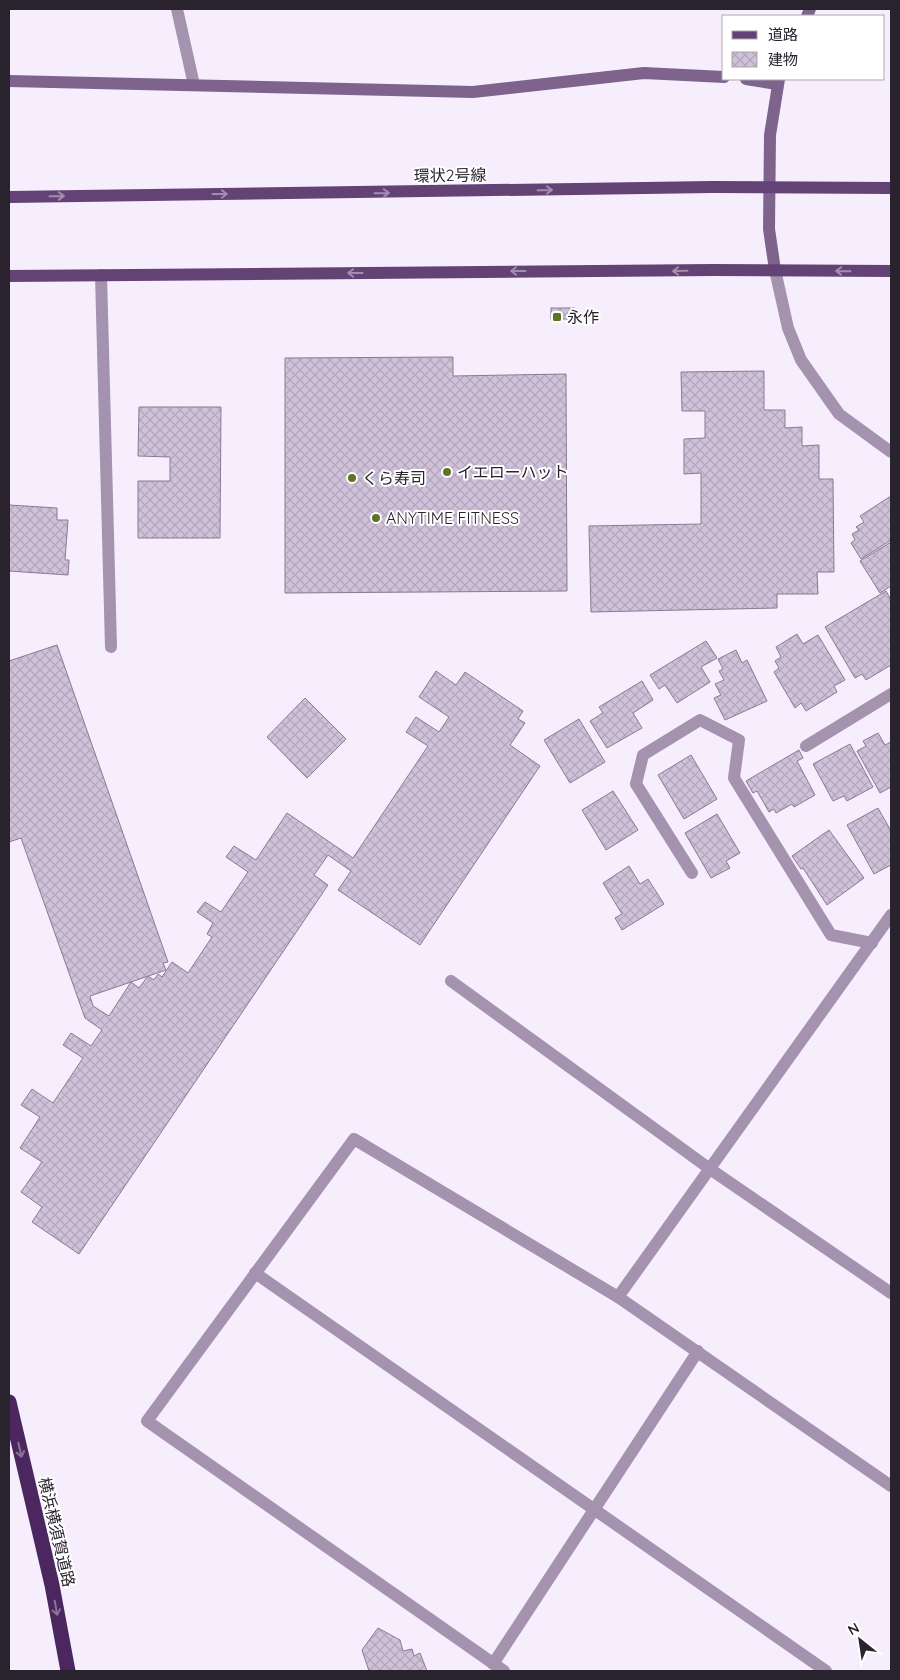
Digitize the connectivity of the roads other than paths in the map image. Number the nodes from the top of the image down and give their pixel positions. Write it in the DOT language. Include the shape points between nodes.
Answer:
graph roads {
  1 [pos="177,9"];
  2 [pos="722,77"];
  3 [pos="762,80"];
  4 [pos="9,81"];
  5 [pos="778,81"];
  6 [pos="194,85"];
  7 [pos="768,188"];
  8 [pos="891,188"];
  9 [pos="9,197"];
  10 [pos="775,270"];
  11 [pos="891,271"];
  12 [pos="101,275"];
  13 [pos="9,276"];
  14 [pos="891,452"];
  15 [pos="111,647"];
  16 [pos="891,694"];
  17 [pos="806,746"];
  18 [pos="692,873"];
  19 [pos="891,916"];
  20 [pos="872,943"];
  21 [pos="451,981"];
  22 [pos="710,1169"];
  23 [pos="256,1273"];
  24 [pos="891,1293"];
  25 [pos="618,1296"];
  26 [pos="698,1351"];
  27 [pos="9,1402"];
  28 [pos="891,1486"];
  29 [pos="594,1509"];
  30 [pos="499,1668"];
  31 [pos="68,1671"];
  32 [pos="826,1671"];
  1 -- 6 [label="street"];
  2 -- 6 [label="street" via="644,73 473,92"];
  3 -- 5 [label="street"];
  4 -- 6 [label="street"];
  5 -- 7 [label="street" via="770,135"];
  7 -- 8 [label="main road, 環状2号線"];
  9 -- 7 [label="main road, 環状2号線, one-way"];
  7 -- 10 [label="street"];
  11 -- 10 [label="main road, one-way"];
  10 -- 12 [label="main road, one-way"];
  10 -- 14 [label="street" via="788,328 801,360 839,414"];
  12 -- 13 [label="main road"];
  12 -- 15 [label="street"];
  16 -- 17 [label="street"];
  18 -- 20 [label="street" via="636,784 643,755 700,720 738,740 734,778 831,935"];
  19 -- 20 [label="street"];
  20 -- 22 [label="street"];
  21 -- 22 [label="street"];
  22 -- 24 [label="street"];
  22 -- 25 [label="street"];
  23 -- 25 [label="street" via="354,1139"];
  23 -- 29 [label="street"];
  23 -- 30 [label="street" via="147,1421"];
  25 -- 26 [label="street"];
  26 -- 28 [label="street"];
  26 -- 29 [label="street"];
  27 -- 31 [label="highway, 横浜横須賀道路, one-way" via="52,1585"];
  29 -- 30 [label="street"];
  29 -- 32 [label="street"];
}
